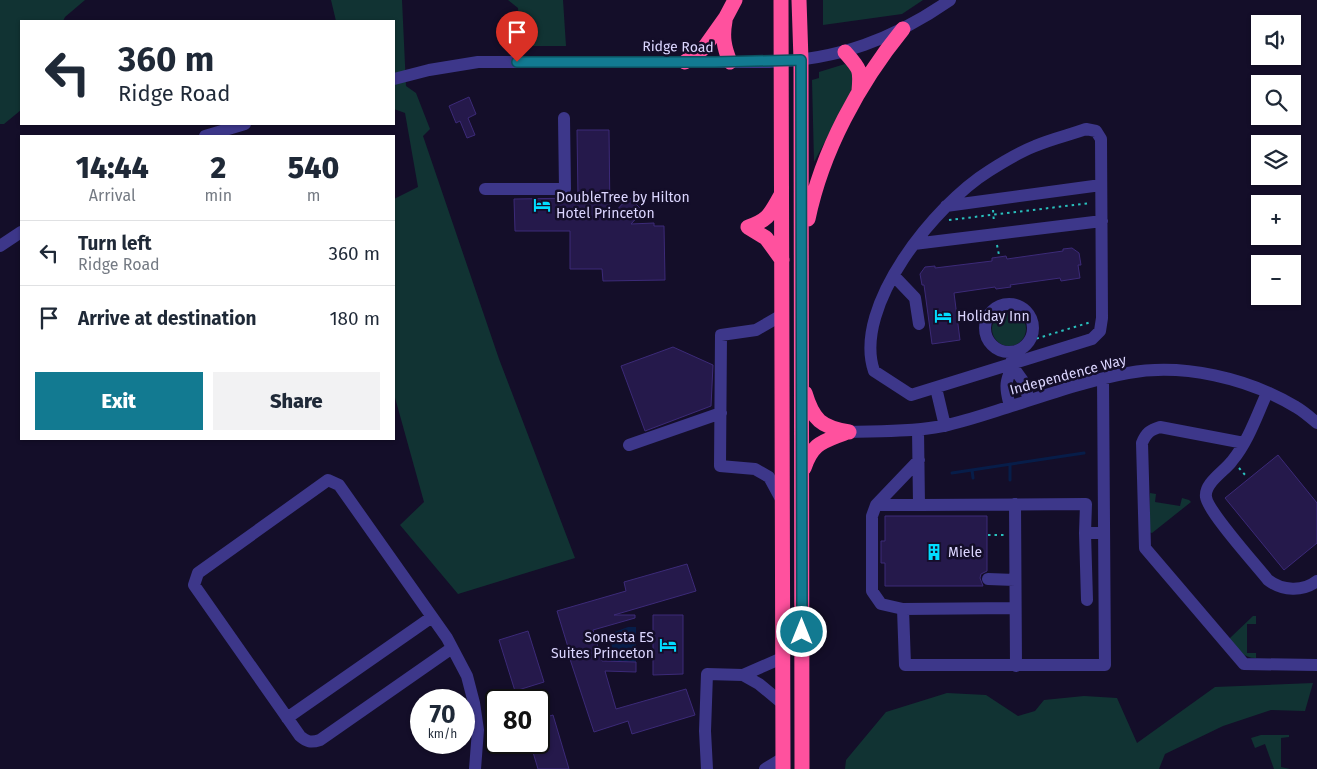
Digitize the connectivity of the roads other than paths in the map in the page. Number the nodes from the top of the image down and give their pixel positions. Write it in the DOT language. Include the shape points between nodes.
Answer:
graph roads {
  1 [pos="735,0"];
  2 [pos="781,0"];
  3 [pos="800,0"];
  4 [pos="950,0"];
  5 [pos="726,17"];
  6 [pos="903,29"];
  7 [pos="845,52"];
  8 [pos="801,60"];
  9 [pos="685,62"];
  10 [pos="730,62"];
  11 [pos="781,62"];
  12 [pos="395,79"];
  13 [pos="858,96"];
  14 [pos="564,118"];
  15 [pos="241,125"];
  16 [pos="208,135"];
  17 [pos="1101,185"];
  18 [pos="485,189"];
  19 [pos="782,192"];
  20 [pos="946,206"];
  21 [pos="1102,221"];
  22 [pos="20,233"];
  23 [pos="914,244"];
  24 [pos="0,246"];
  25 [pos="801,253"];
  26 [pos="782,260"];
  27 [pos="894,276"];
  28 [pos="782,315"];
  29 [pos="919,324"];
  30 [pos="1012,361"];
  31 [pos="1103,379"];
  32 [pos="802,380"];
  33 [pos="936,388"];
  34 [pos="1267,393"];
  35 [pos="1029,400"];
  36 [pos="1010,406"];
  37 [pos="720,412"];
  38 [pos="1317,423"];
  39 [pos="945,426"];
  40 [pos="918,430"];
  41 [pos="849,432"];
  42 [pos="1244,443"];
  43 [pos="629,446"];
  44 [pos="919,460"];
  45 [pos="802,474"];
  46 [pos="782,501"];
  47 [pos="1015,504"];
  48 [pos="876,505"];
  49 [pos="920,505"];
  50 [pos="1086,533"];
  51 [pos="1104,533"];
  52 [pos="988,579"];
  53 [pos="1015,580"];
  54 [pos="1317,581"];
  55 [pos="1087,600"];
  56 [pos="1015,608"];
  57 [pos="903,609"];
  58 [pos="432,617"];
  59 [pos="452,648"];
  60 [pos="782,658"];
  61 [pos="1317,665"];
  62 [pos="1016,666"];
  63 [pos="743,675"];
  64 [pos="782,703"];
  65 [pos="287,718"];
  66 [pos="782,763"];
  67 [pos="475,769"];
  68 [pos="707,769"];
  69 [pos="765,769"];
  70 [pos="802,769"];
  1 -- 5 [label="highway"];
  2 -- 11 [label="highway"];
  3 -- 8 [label="highway"];
  4 -- 6 [label="street, Ridge Road"];
  5 -- 9 [label="highway" via="704,48"];
  5 -- 10 [label="highway" via="722,36"];
  6 -- 7 [label="street, Ridge Road"];
  6 -- 13 [label="highway" via="882,55"];
  7 -- 8 [label="street, Ridge Road"];
  7 -- 13 [label="highway" via="860,73"];
  8 -- 11 [label="street, Ridge Road"];
  8 -- 25 [label="highway"];
  9 -- 10 [label="street, Ridge Road"];
  9 -- 12 [label="street, Ridge Road" via="478,62"];
  10 -- 11 [label="street, Ridge Road"];
  11 -- 19 [label="highway"];
  13 -- 25 [label="highway" via="825,160 813,195"];
  14 -- 18 [label="street" via="565,189"];
  15 -- 16 [label="street"];
  17 -- 20 [label="street"];
  17 -- 20 [label="street" via="1101,138 1096,130 1086,129 1034,146 988,172"];
  17 -- 21 [label="street"];
  19 -- 26 [label="highway"];
  19 -- 26 [label="highway" via="763,222 748,227 766,238"];
  20 -- 23 [label="street"];
  21 -- 23 [label="street"];
  21 -- 30 [label="street" via="1100,331 1092,339"];
  22 -- 24 [label="street"];
  23 -- 27 [label="street"];
  25 -- 32 [label="highway"];
  26 -- 28 [label="highway"];
  27 -- 29 [label="street" via="915,298"];
  27 -- 33 [label="street" via="877,312 872,332 870,352 874,371 911,395"];
  28 -- 37 [label="street" via="756,330 721,335"];
  28 -- 46 [label="highway"];
  30 -- 30 [label="street" via="1027,344 1033,327 1026,311 1010,304 1001,305 988,317 985,334 989,342"];
  30 -- 33 [label="street"];
  30 -- 35 [label="street"];
  30 -- 36 [label="street" via="1007,382"];
  31 -- 34 [label="street, Independence Way" via="1158,370 1194,371 1234,380"];
  31 -- 35 [label="street, Independence Way"];
  31 -- 51 [label="street"];
  32 -- 41 [label="highway" via="817,419 832,429"];
  32 -- 45 [label="highway"];
  33 -- 39 [label="street"];
  34 -- 38 [label="street, Independence Way" via="1296,407"];
  34 -- 42 [label="street"];
  35 -- 36 [label="street, Independence Way"];
  36 -- 39 [label="street, Independence Way"];
  37 -- 43 [label="street"];
  37 -- 46 [label="street" via="720,466 755,469 769,477"];
  39 -- 40 [label="street, Independence Way"];
  40 -- 41 [label="street, Independence Way"];
  40 -- 44 [label="street"];
  41 -- 45 [label="highway" via="815,447"];
  42 -- 54 [label="street" via="1233,461 1211,483 1206,499 1220,521 1276,586 1297,589 1310,587"];
  42 -- 61 [label="street" via="1160,427 1145,435 1142,443 1145,548 1244,664"];
  44 -- 48 [label="street"];
  44 -- 49 [label="street"];
  45 -- 70 [label="highway"];
  46 -- 60 [label="highway"];
  47 -- 49 [label="street"];
  47 -- 50 [label="street" via="1086,504"];
  47 -- 53 [label="street"];
  48 -- 49 [label="street"];
  48 -- 57 [label="street" via="872,516 872,591 881,604"];
  50 -- 51 [label="street"];
  50 -- 55 [label="street"];
  51 -- 62 [label="street" via="1105,666"];
  52 -- 53 [label="street"];
  53 -- 56 [label="street"];
  56 -- 57 [label="street"];
  56 -- 62 [label="street"];
  57 -- 62 [label="street" via="904,665"];
  58 -- 59 [label="street"];
  58 -- 65 [label="street"];
  58 -- 65 [label="street" via="339,485 328,480 198,573 194,585"];
  59 -- 65 [label="street" via="320,740 306,741"];
  59 -- 67 [label="street" via="467,676 474,703 478,730"];
  60 -- 63 [label="street"];
  60 -- 64 [label="highway"];
  63 -- 64 [label="street"];
  63 -- 68 [label="street" via="707,674 704,731"];
  64 -- 66 [label="highway"];
  66 -- 69 [label="street"];
}
